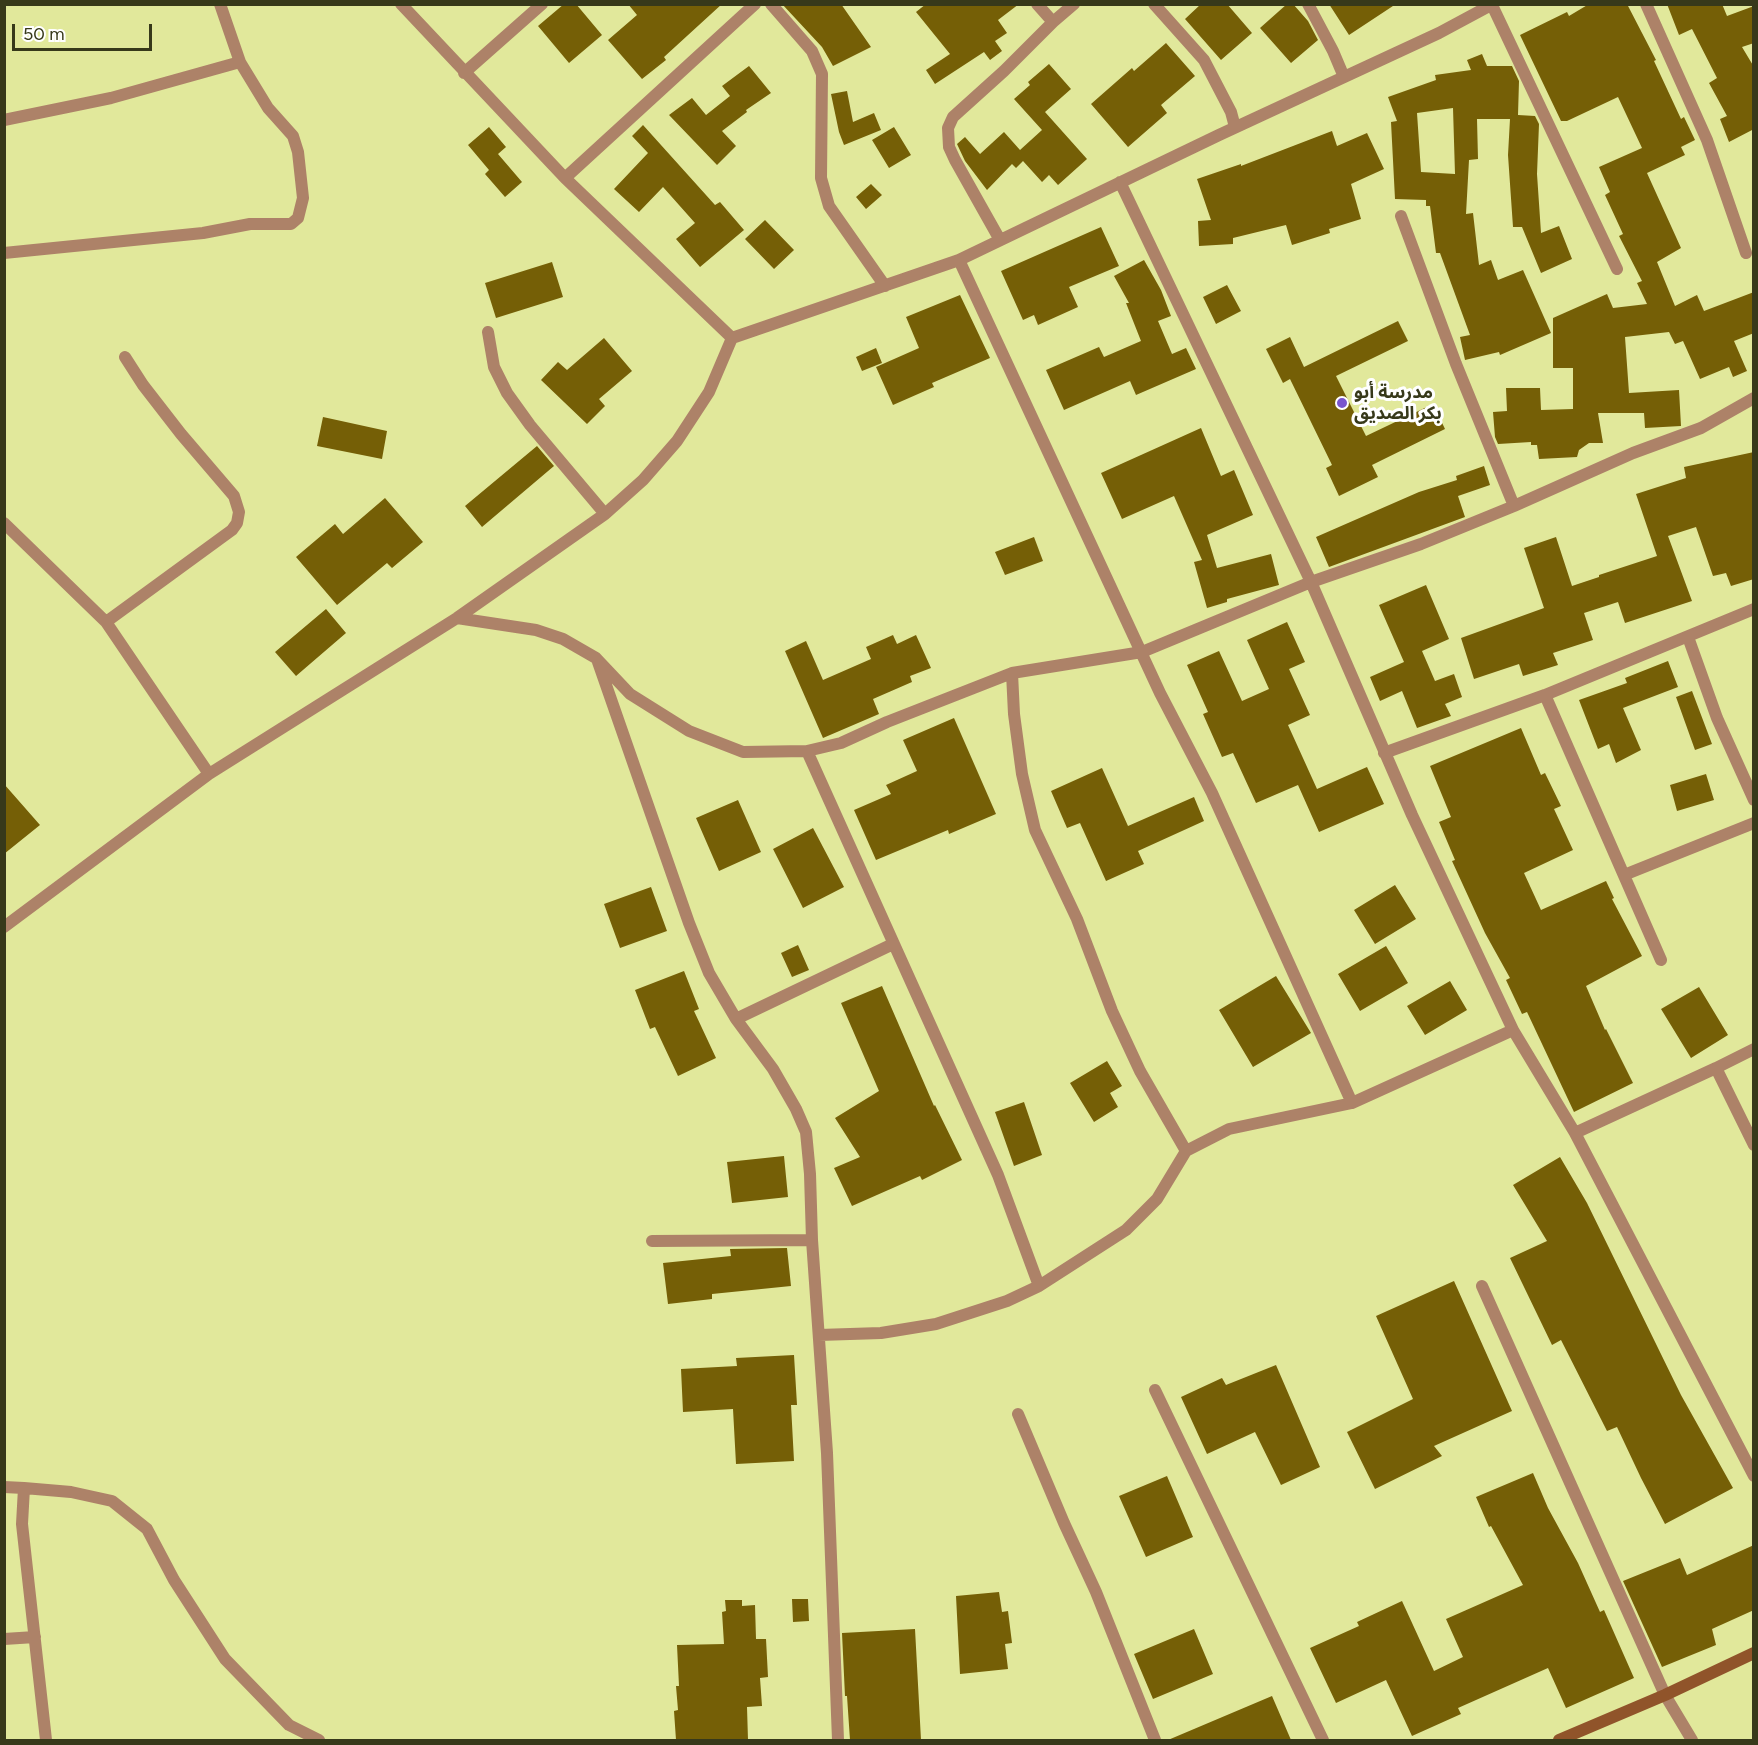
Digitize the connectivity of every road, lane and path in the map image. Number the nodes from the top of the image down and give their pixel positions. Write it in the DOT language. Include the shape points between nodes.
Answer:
graph roads {
  1 [pos="220,4"];
  2 [pos="401,4"];
  3 [pos="542,4"];
  4 [pos="755,4"];
  5 [pos="771,4"];
  6 [pos="1037,4"];
  7 [pos="1074,4"];
  8 [pos="1154,4"];
  9 [pos="1308,4"];
  10 [pos="1463,4"];
  11 [pos="1646,4"];
  12 [pos="1492,5"];
  13 [pos="1471,16"];
  14 [pos="1053,22"];
  15 [pos="240,62"];
  16 [pos="464,73"];
  17 [pos="1344,77"];
  18 [pos="4,120"];
  19 [pos="1235,127"];
  20 [pos="565,178"];
  21 [pos="1120,182"];
  22 [pos="1401,216"];
  23 [pos="1000,240"];
  24 [pos="4,253"];
  25 [pos="1746,253"];
  26 [pos="959,260"];
  27 [pos="1617,269"];
  28 [pos="885,286"];
  29 [pos="488,332"];
  30 [pos="732,338"];
  31 [pos="125,357"];
  32 [pos="1754,398"];
  33 [pos="1514,506"];
  34 [pos="605,514"];
  35 [pos="4,523"];
  36 [pos="1311,582"];
  37 [pos="1754,609"];
  38 [pos="457,618"];
  39 [pos="106,622"];
  40 [pos="1688,637"];
  41 [pos="1142,652"];
  42 [pos="596,658"];
  43 [pos="1012,673"];
  44 [pos="1545,695"];
  45 [pos="807,751"];
  46 [pos="1384,753"];
  47 [pos="209,774"];
  48 [pos="1754,800"];
  49 [pos="1754,823"];
  50 [pos="1624,875"];
  51 [pos="4,927"];
  52 [pos="893,944"];
  53 [pos="1661,960"];
  54 [pos="736,1019"];
  55 [pos="1513,1030"];
  56 [pos="1754,1048"];
  57 [pos="1716,1068"];
  58 [pos="1352,1102"];
  59 [pos="1575,1133"];
  60 [pos="1754,1145"];
  61 [pos="1186,1151"];
  62 [pos="812,1240"];
  63 [pos="652,1241"];
  64 [pos="1039,1286"];
  65 [pos="1482,1286"];
  66 [pos="819,1335"];
  67 [pos="1155,1390"];
  68 [pos="1018,1414"];
  69 [pos="1754,1476"];
  70 [pos="4,1487"];
  71 [pos="24,1488"];
  72 [pos="35,1637"];
  73 [pos="4,1639"];
  74 [pos="1754,1653"];
  75 [pos="1665,1695"];
  76 [pos="46,1740"];
  77 [pos="320,1740"];
  78 [pos="838,1740"];
  79 [pos="1155,1740"];
  80 [pos="1323,1740"];
  81 [pos="1559,1740"];
  82 [pos="1692,1740"];
  1 -- 15 [label="street"];
  2 -- 16 [label="street"];
  3 -- 16 [label="street"];
  4 -- 20 [label="street"];
  5 -- 28 [label="street" via="812,51 822,74 821,178 829,206"];
  6 -- 14 [label="street"];
  7 -- 14 [label="street"];
  8 -- 19 [label="street" via="1204,60"];
  9 -- 17 [label="street"];
  10 -- 13 [label="street"];
  11 -- 25 [label="street" via="1707,140"];
  12 -- 13 [label="street"];
  12 -- 27 [label="street"];
  13 -- 17 [label="street"];
  14 -- 23 [label="street" via="953,117 948,128 955,160"];
  15 -- 18 [label="street" via="111,98"];
  15 -- 24 [label="street" via="268,108 293,136 303,198 298,218 291,224 250,224 203,233"];
  16 -- 20 [label="street"];
  17 -- 19 [label="street"];
  19 -- 21 [label="street"];
  20 -- 30 [label="street"];
  21 -- 23 [label="street"];
  21 -- 36 [label="street"];
  22 -- 33 [label="street"];
  23 -- 26 [label="street"];
  26 -- 28 [label="street"];
  26 -- 41 [label="street"];
  28 -- 30 [label="street"];
  29 -- 34 [label="street" via="494,367 507,393"];
  30 -- 34 [label="street" via="709,392 677,441 644,480"];
  31 -- 39 [label="street" via="143,385 234,496 239,512 232,530"];
  32 -- 33 [label="street" via="1701,428 1633,453"];
  33 -- 36 [label="street"];
  34 -- 38 [label="street"];
  35 -- 39 [label="street"];
  36 -- 41 [label="street"];
  36 -- 46 [label="street"];
  37 -- 40 [label="street"];
  38 -- 42 [label="street" via="536,630 563,639"];
  38 -- 47 [label="street"];
  39 -- 47 [label="street"];
  40 -- 44 [label="street"];
  40 -- 48 [label="street"];
  41 -- 43 [label="street"];
  41 -- 58 [label="street" via="1212,793"];
  42 -- 45 [label="street" via="630,694 689,731 743,752"];
  42 -- 54 [label="street" via="697,943 709,973"];
  43 -- 45 [label="street" via="841,742"];
  43 -- 61 [label="street" via="1022,774 1035,830 1140,1071"];
  44 -- 46 [label="street"];
  44 -- 50 [label="street"];
  45 -- 52 [label="street"];
  46 -- 55 [label="street"];
  47 -- 51 [label="street"];
  49 -- 50 [label="street"];
  50 -- 53 [label="street"];
  52 -- 54 [label="street"];
  52 -- 64 [label="street" via="998,1175"];
  54 -- 62 [label="street" via="773,1069 806,1132"];
  55 -- 58 [label="street"];
  55 -- 59 [label="street"];
  56 -- 57 [label="street"];
  57 -- 59 [label="street"];
  57 -- 60 [label="street"];
  58 -- 61 [label="street" via="1229,1128"];
  59 -- 69 [label="street"];
  61 -- 64 [label="street" via="1157,1199 1126,1230"];
  62 -- 63 [label="street"];
  62 -- 66 [label="street"];
  64 -- 66 [label="street" via="936,1324 881,1333"];
  65 -- 75 [label="street"];
  66 -- 78 [label="street"];
  67 -- 80 [label="street"];
  68 -- 79 [label="street"];
  70 -- 71 [label="street"];
  71 -- 72 [label="street" via="22,1524"];
  71 -- 77 [label="street" via="112,1501 147,1529 174,1580 225,1659 289,1725"];
  72 -- 73 [label="street"];
  72 -- 76 [label="street"];
  74 -- 75 [label="street"];
  75 -- 81 [label="street"];
  75 -- 82 [label="street"];
}
